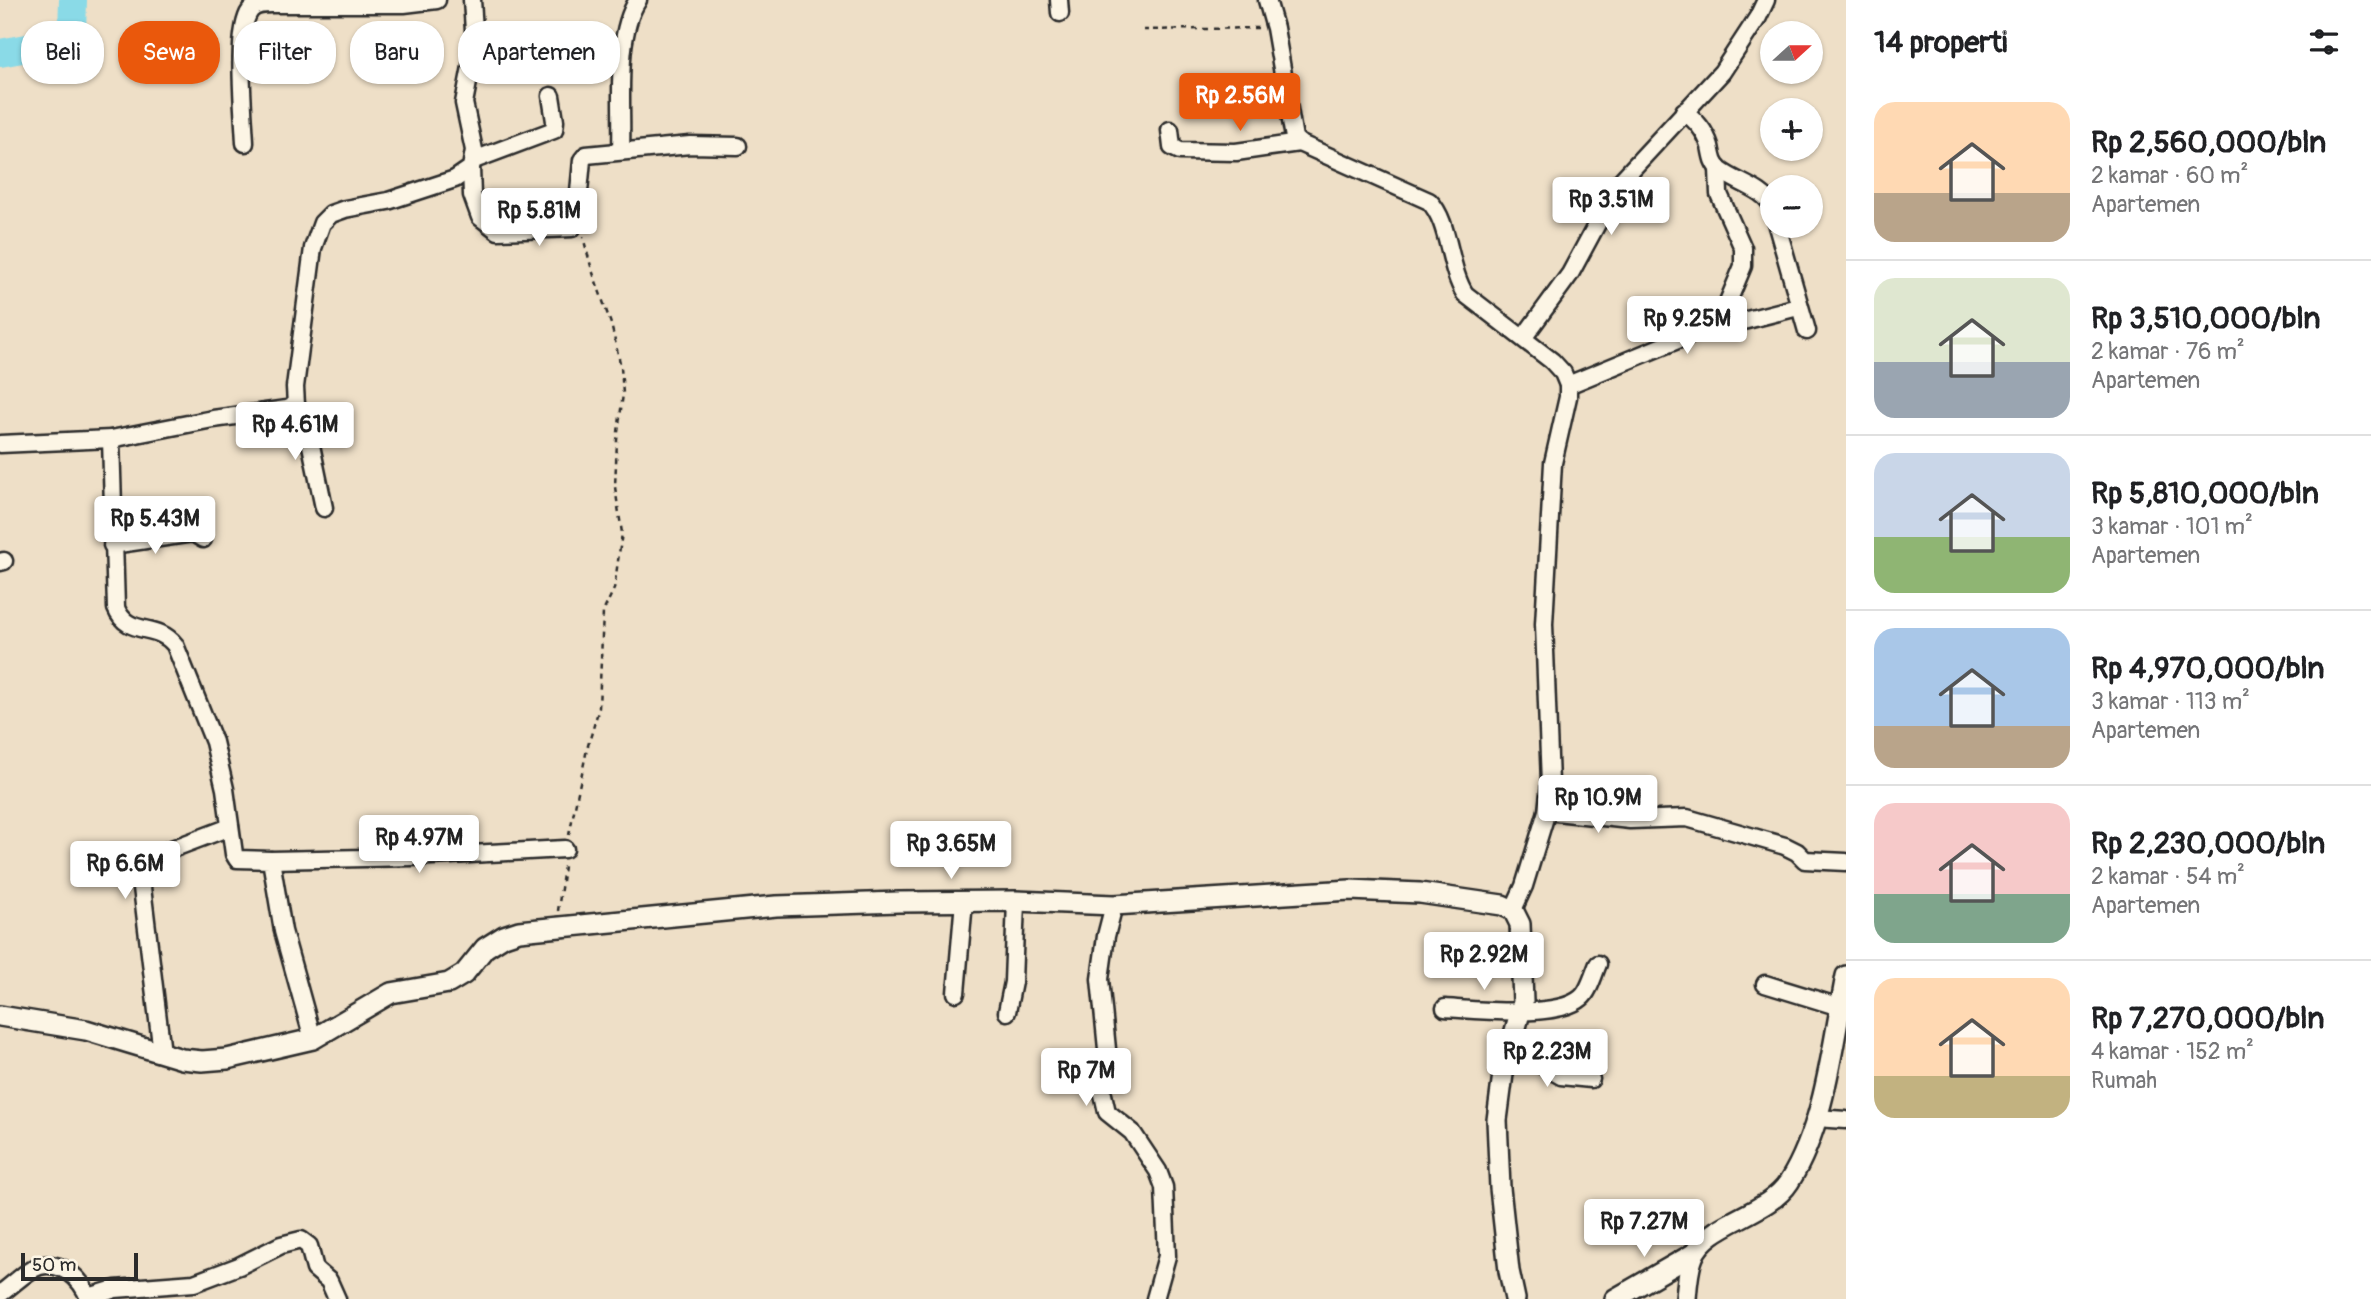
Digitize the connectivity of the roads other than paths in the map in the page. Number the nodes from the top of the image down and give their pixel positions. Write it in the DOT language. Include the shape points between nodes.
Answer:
graph roads {
  1 [pos="437,0"];
  2 [pos="472,0"];
  3 [pos="638,0"];
  4 [pos="1267,0"];
  5 [pos="1766,0"];
  6 [pos="551,96"];
  7 [pos="1684,111"];
  8 [pos="1170,130"];
  9 [pos="246,143"];
  10 [pos="1298,143"];
  11 [pos="738,146"];
  12 [pos="621,150"];
  13 [pos="473,164"];
  14 [pos="1718,168"];
  15 [pos="1760,193"];
  16 [pos="1780,238"];
  17 [pos="1798,307"];
  18 [pos="1717,328"];
  19 [pos="1807,331"];
  20 [pos="1524,337"];
  21 [pos="1569,385"];
  22 [pos="296,405"];
  23 [pos="111,439"];
  24 [pos="0,444"];
  25 [pos="324,508"];
  26 [pos="203,539"];
  27 [pos="112,545"];
  28 [pos="1547,811"];
  29 [pos="230,827"];
  30 [pos="565,849"];
  31 [pos="271,860"];
  32 [pos="1846,862"];
  33 [pos="964,901"];
  34 [pos="1016,901"];
  35 [pos="1114,905"];
  36 [pos="1513,910"];
  37 [pos="1598,964"];
  38 [pos="1846,976"];
  39 [pos="1765,984"];
  40 [pos="956,993"];
  41 [pos="1840,1007"];
  42 [pos="1445,1008"];
  43 [pos="1007,1012"];
  44 [pos="1522,1012"];
  45 [pos="0,1016"];
  46 [pos="313,1039"];
  47 [pos="162,1053"];
  48 [pos="1509,1054"];
  49 [pos="1591,1079"];
  50 [pos="1816,1118"];
  51 [pos="1846,1120"];
  52 [pos="1693,1254"];
  53 [pos="196,1291"];
  54 [pos="0,1294"];
  55 [pos="89,1298"];
  56 [pos="337,1299"];
  57 [pos="1154,1299"];
  58 [pos="1514,1299"];
  59 [pos="1615,1299"];
  60 [pos="1686,1299"];
  1 -- 9 [label="street" via="253,8 242,40"];
  2 -- 13 [label="street" via="475,46 464,103"];
  3 -- 12 [label="street" via="624,36"];
  4 -- 10 [label="street" via="1292,133"];
  5 -- 7 [label="street" via="1722,72"];
  6 -- 13 [label="street" via="554,130"];
  7 -- 14 [label="street" via="1704,132"];
  7 -- 20 [label="street" via="1619,183 1570,274"];
  8 -- 10 [label="street" via="1172,147 1180,151 1236,152"];
  10 -- 20 [label="street" via="1429,201 1439,215 1465,294"];
  11 -- 12 [label="street"];
  12 -- 13 [label="street" via="584,156 572,228 498,231 480,217 472,195"];
  13 -- 22 [label="street" via="455,179 388,201 345,209 322,223 313,248"];
  14 -- 15 [label="street"];
  14 -- 18 [label="street" via="1719,194 1744,257"];
  16 -- 17 [label="street"];
  17 -- 18 [label="street"];
  17 -- 19 [label="street"];
  18 -- 21 [label="street"];
  20 -- 21 [label="street" via="1552,361"];
  21 -- 28 [label="street" via="1553,463 1544,624"];
  22 -- 23 [label="street"];
  22 -- 25 [label="street" via="307,426"];
  23 -- 24 [label="street"];
  23 -- 27 [label="street"];
  26 -- 27 [label="street" via="193,533"];
  27 -- 29 [label="street" via="116,608 129,625 163,633 175,645 214,742"];
  28 -- 32 [label="street" via="1630,820 1687,818 1785,846 1805,860"];
  28 -- 36 [label="street"];
  29 -- 31 [label="street" via="237,859"];
  29 -- 47 [label="street" via="142,864"];
  30 -- 31 [label="street"];
  31 -- 46 [label="street" via="283,931"];
  33 -- 34 [label="street"];
  33 -- 40 [label="street"];
  33 -- 46 [label="street" via="776,906 519,931 485,948 449,983 391,993"];
  34 -- 35 [label="street"];
  34 -- 43 [label="street" via="1013,982"];
  35 -- 36 [label="street" via="1349,890 1420,893"];
  35 -- 57 [label="street" via="1100,979 1107,1049 1103,1102 1107,1112 1138,1140 1164,1187 1167,1256"];
  36 -- 44 [label="street" via="1520,924"];
  37 -- 44 [label="street" via="1583,998"];
  38 -- 41 [label="street"];
  39 -- 41 [label="street"];
  41 -- 50 [label="street"];
  42 -- 44 [label="street"];
  44 -- 48 [label="street"];
  45 -- 47 [label="street" via="86,1030"];
  46 -- 47 [label="street" via="227,1059 202,1061"];
  48 -- 49 [label="street" via="1527,1056 1561,1076"];
  48 -- 58 [label="street" via="1497,1120 1497,1149"];
  50 -- 51 [label="street"];
  50 -- 52 [label="street" via="1779,1195 1722,1228"];
  52 -- 59 [label="street"];
  52 -- 60 [label="street"];
  53 -- 55 [label="street" via="114,1289"];
  53 -- 56 [label="street" via="281,1245 301,1240 309,1246 315,1269 329,1281"];
  54 -- 55 [label="street" via="37,1265 57,1264 79,1279"];
}
